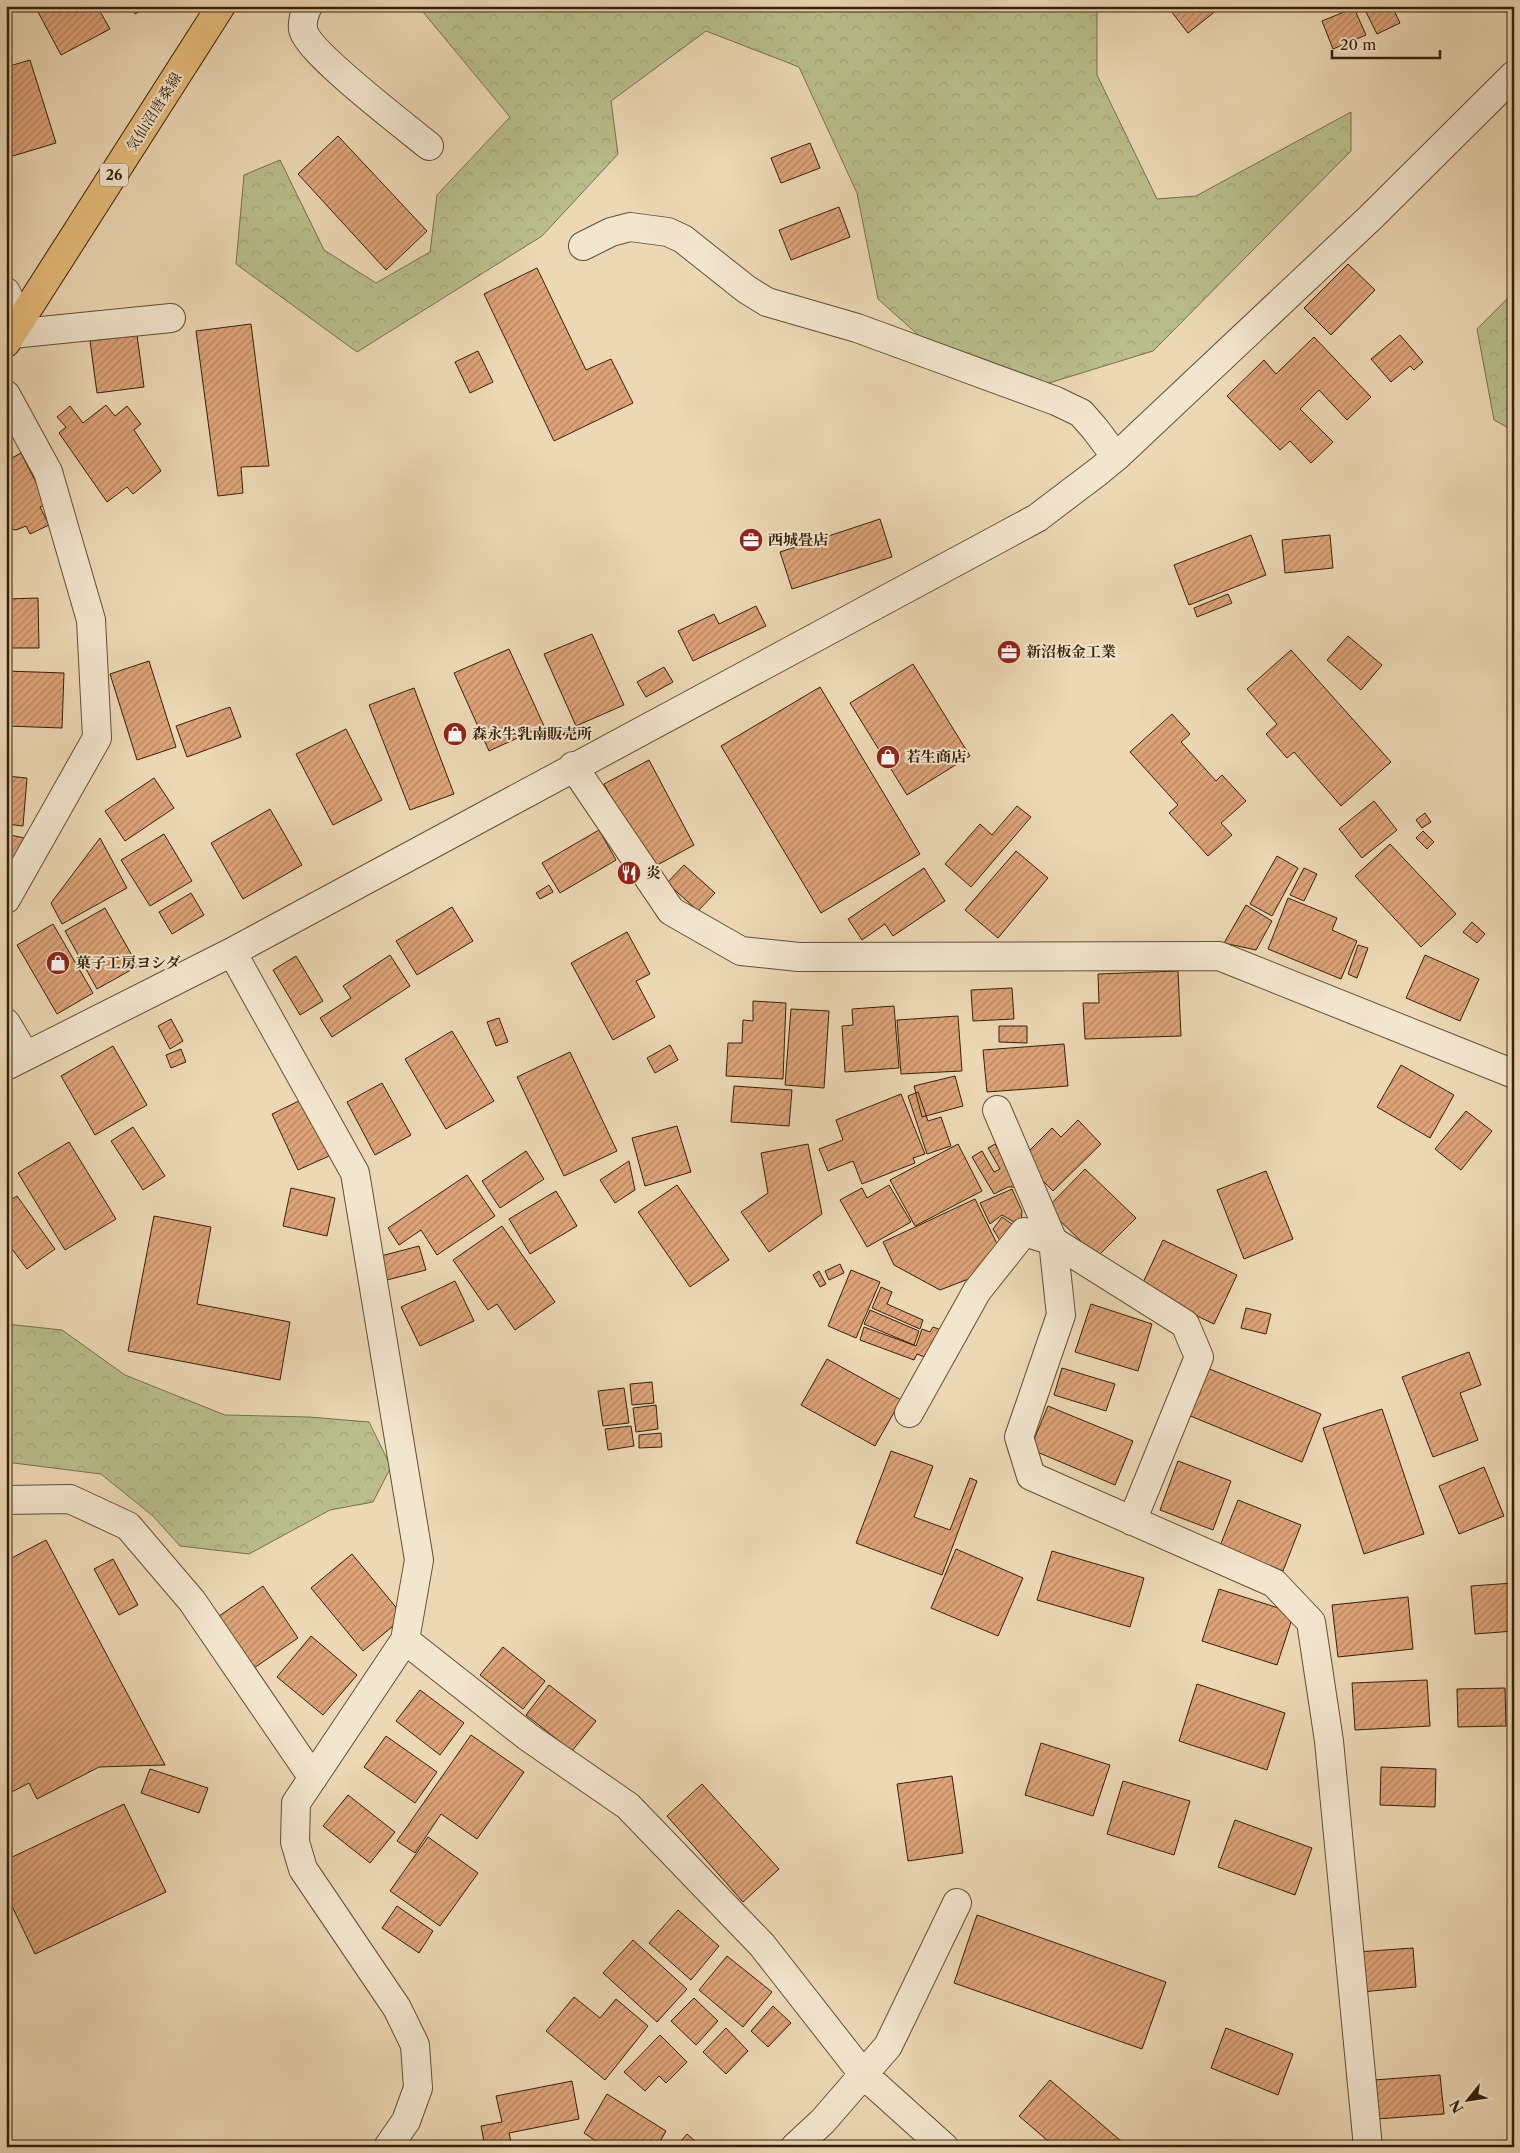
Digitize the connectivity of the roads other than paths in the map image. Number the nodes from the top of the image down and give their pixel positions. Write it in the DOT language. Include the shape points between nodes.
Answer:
graph roads {
  1 [pos="221,6"];
  2 [pos="308,6"];
  3 [pos="1514,75"];
  4 [pos="429,146"];
  5 [pos="583,246"];
  6 [pos="6,292"];
  7 [pos="171,318"];
  8 [pos="13,333"];
  9 [pos="6,395"];
  10 [pos="1116,456"];
  11 [pos="573,766"];
  12 [pos="6,899"];
  13 [pos="232,952"];
  14 [pos="6,1023"];
  15 [pos="16,1060"];
  16 [pos="1514,1074"];
  17 [pos="997,1110"];
  18 [pos="1053,1241"];
  19 [pos="909,1412"];
  20 [pos="6,1500"];
  21 [pos="1132,1521"];
  22 [pos="405,1640"];
  23 [pos="313,1778"];
  24 [pos="957,1903"];
  25 [pos="864,2074"];
  26 [pos="388,2147"];
  27 [pos="795,2147"];
  28 [pos="944,2147"];
  29 [pos="1368,2147"];
  1 -- 8 [label="main road, 気仙沼唐桑線 / 26"];
  2 -- 4 [label="street" via="303,29 312,47"];
  3 -- 10 [label="street" via="1370,218"];
  5 -- 10 [label="street" via="610,232 630,228 668,232 683,239 767,302 857,328 1081,413"];
  6 -- 8 [label="street"];
  7 -- 8 [label="street"];
  9 -- 12 [label="street" via="48,472 91,620 97,738"];
  10 -- 11 [label="street" via="1036,518"];
  11 -- 13 [label="street"];
  11 -- 16 [label="street" via="671,911 741,952 799,957 1219,956"];
  13 -- 15 [label="street"];
  13 -- 22 [label="street" via="355,1174 419,1560"];
  14 -- 15 [label="street"];
  17 -- 18 [label="street"];
  18 -- 19 [label="street" via="1024,1232 977,1291"];
  18 -- 21 [label="street" via="1061,1315 1019,1437 1031,1476"];
  18 -- 21 [label="street" via="1185,1324 1199,1357"];
  20 -- 23 [label="street" via="70,1499 128,1526 192,1601"];
  21 -- 29 [label="street" via="1274,1584 1311,1622 1329,1741"];
  22 -- 23 [label="street"];
  22 -- 25 [label="street" via="528,1737 628,1806 762,1946"];
  23 -- 26 [label="street" via="296,1803 295,1842 303,1869 397,2008 415,2045 418,2088 406,2121"];
  24 -- 25 [label="street" via="888,2046"];
  25 -- 27 [label="street" via="823,2122"];
  25 -- 28 [label="street"];
}
